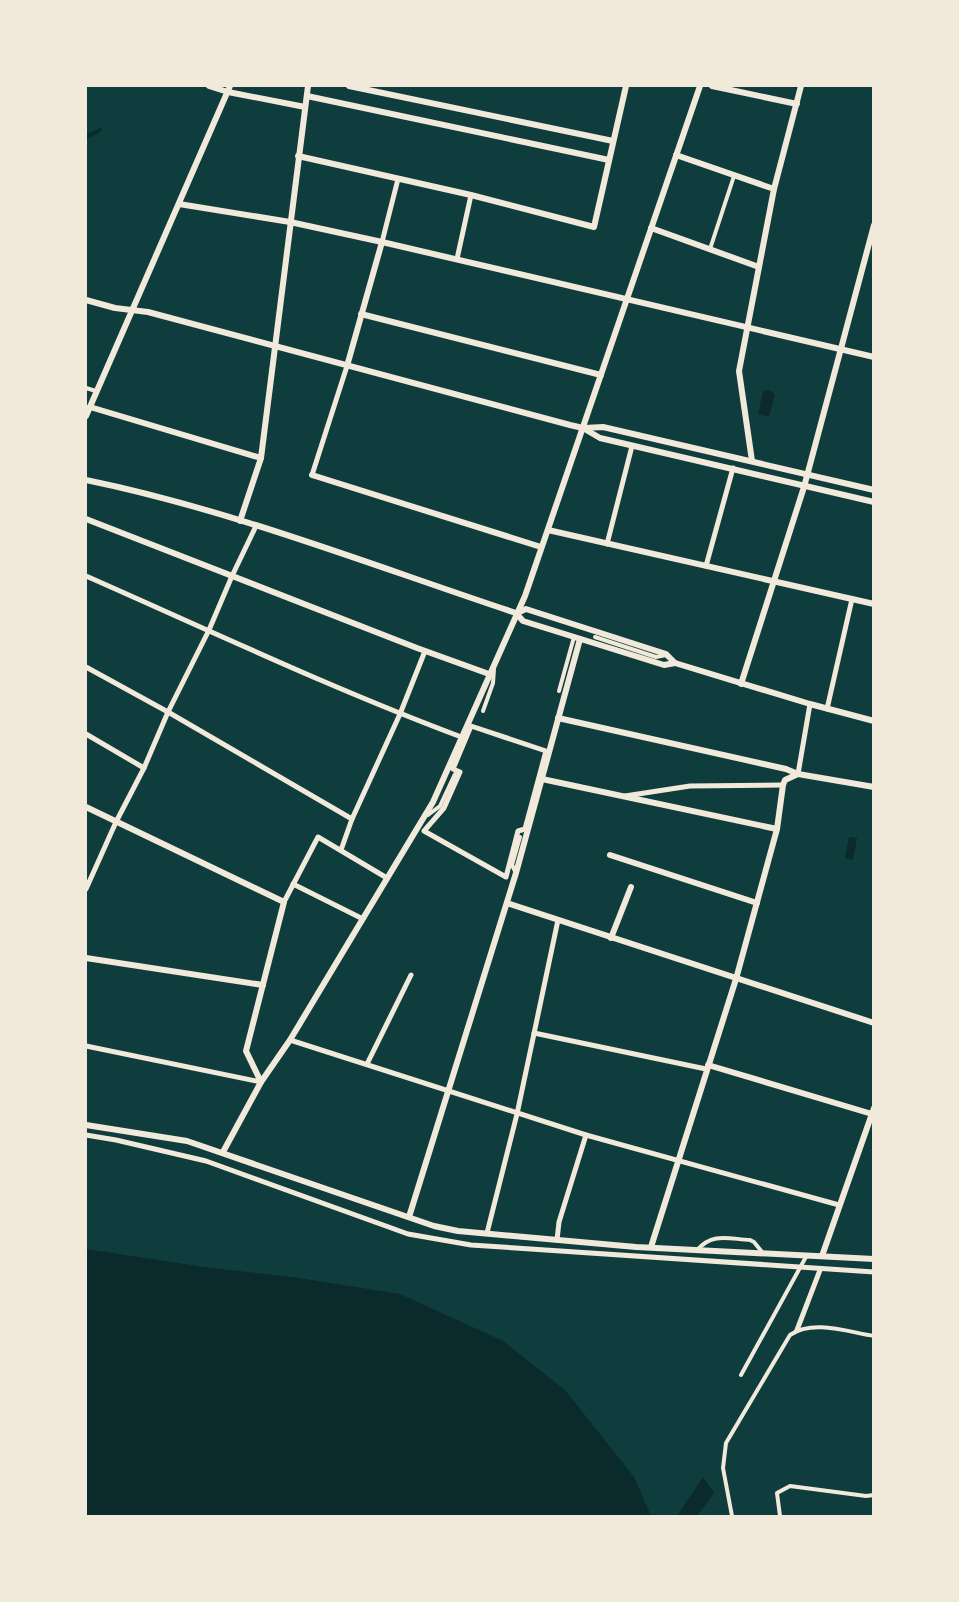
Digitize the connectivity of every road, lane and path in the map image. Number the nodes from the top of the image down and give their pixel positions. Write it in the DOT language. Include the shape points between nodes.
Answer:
graph roads {
  1 [pos="209,86"];
  2 [pos="308,86"];
  3 [pos="349,86"];
  4 [pos="626,86"];
  5 [pos="700,86"];
  6 [pos="712,86"];
  7 [pos="801,86"];
  8 [pos="725,87"];
  9 [pos="229,88"];
  10 [pos="307,96"];
  11 [pos="797,104"];
  12 [pos="305,107"];
  13 [pos="613,141"];
  14 [pos="676,155"];
  15 [pos="298,156"];
  16 [pos="609,160"];
  17 [pos="734,176"];
  18 [pos="398,179"];
  19 [pos="774,189"];
  20 [pos="471,195"];
  21 [pos="179,204"];
  22 [pos="290,222"];
  23 [pos="873,225"];
  24 [pos="651,228"];
  25 [pos="382,242"];
  26 [pos="710,250"];
  27 [pos="457,259"];
  28 [pos="759,267"];
  29 [pos="626,299"];
  30 [pos="86,300"];
  31 [pos="132,310"];
  32 [pos="361,314"];
  33 [pos="748,327"];
  34 [pos="274,346"];
  35 [pos="841,350"];
  36 [pos="873,357"];
  37 [pos="347,366"];
  38 [pos="601,375"];
  39 [pos="86,388"];
  40 [pos="97,391"];
  41 [pos="90,407"];
  42 [pos="86,416"];
  43 [pos="583,428"];
  44 [pos="632,446"];
  45 [pos="261,458"];
  46 [pos="752,461"];
  47 [pos="733,468"];
  48 [pos="808,474"];
  49 [pos="312,475"];
  50 [pos="86,480"];
  51 [pos="804,487"];
  52 [pos="873,490"];
  53 [pos="873,502"];
  54 [pos="86,519"];
  55 [pos="240,520"];
  56 [pos="256,526"];
  57 [pos="548,530"];
  58 [pos="607,544"];
  59 [pos="541,547"];
  60 [pos="706,566"];
  61 [pos="86,576"];
  62 [pos="232,576"];
  63 [pos="774,581"];
  64 [pos="852,599"];
  65 [pos="873,604"];
  66 [pos="516,613"];
  67 [pos="209,630"];
  68 [pos="595,637"];
  69 [pos="577,638"];
  70 [pos="425,651"];
  71 [pos="666,654"];
  72 [pos="495,662"];
  73 [pos="675,663"];
  74 [pos="86,667"];
  75 [pos="489,674"];
  76 [pos="741,684"];
  77 [pos="559,691"];
  78 [pos="810,704"];
  79 [pos="827,709"];
  80 [pos="483,711"];
  81 [pos="168,712"];
  82 [pos="400,714"];
  83 [pos="558,718"];
  84 [pos="873,721"];
  85 [pos="86,735"];
  86 [pos="463,738"];
  87 [pos="144,768"];
  88 [pos="455,774"];
  89 [pos="798,774"];
  90 [pos="542,779"];
  91 [pos="783,785"];
  92 [pos="873,787"];
  93 [pos="620,796"];
  94 [pos="86,807"];
  95 [pos="424,818"];
  96 [pos="352,819"];
  97 [pos="116,822"];
  98 [pos="777,829"];
  99 [pos="520,837"];
  100 [pos="341,850"];
  101 [pos="610,855"];
  102 [pos="516,873"];
  103 [pos="387,878"];
  104 [pos="293,884"];
  105 [pos="631,887"];
  106 [pos="86,889"];
  107 [pos="285,902"];
  108 [pos="507,903"];
  109 [pos="757,903"];
  110 [pos="363,919"];
  111 [pos="558,920"];
  112 [pos="611,938"];
  113 [pos="86,958"];
  114 [pos="411,975"];
  115 [pos="736,979"];
  116 [pos="263,985"];
  117 [pos="873,1023"];
  118 [pos="534,1034"];
  119 [pos="290,1040"];
  120 [pos="86,1046"];
  121 [pos="367,1064"];
  122 [pos="707,1067"];
  123 [pos="261,1082"];
  124 [pos="448,1090"];
  125 [pos="873,1111"];
  126 [pos="517,1114"];
  127 [pos="86,1125"];
  128 [pos="586,1135"];
  129 [pos="86,1136"];
  130 [pos="223,1152"];
  131 [pos="678,1161"];
  132 [pos="839,1205"];
  133 [pos="409,1217"];
  134 [pos="487,1233"];
  135 [pos="557,1240"];
  136 [pos="651,1247"];
  137 [pos="697,1250"];
  138 [pos="762,1253"];
  139 [pos="807,1255"];
  140 [pos="822,1256"];
  141 [pos="873,1258"];
  142 [pos="800,1269"];
  143 [pos="820,1270"];
  144 [pos="873,1272"];
  145 [pos="797,1330"];
  146 [pos="873,1336"];
  147 [pos="741,1375"];
  148 [pos="873,1495"];
  149 [pos="732,1516"];
  150 [pos="780,1516"];
  1 -- 9 [label="street"];
  2 -- 10 [label="street"];
  3 -- 13 [label="street"];
  4 -- 13 [label="street"];
  5 -- 14 [label="street"];
  6 -- 8 [label="street"];
  7 -- 11 [label="street"];
  8 -- 11 [label="street"];
  9 -- 12 [label="street"];
  9 -- 21 [label="street"];
  10 -- 12 [label="street"];
  10 -- 16 [label="street"];
  11 -- 19 [label="street"];
  12 -- 15 [label="street"];
  13 -- 16 [label="street"];
  14 -- 17 [label="street"];
  14 -- 24 [label="street"];
  15 -- 18 [label="street"];
  15 -- 22 [label="street"];
  16 -- 20 [label="street" via="594,227"];
  17 -- 19 [label="street"];
  17 -- 26 [label="lane"];
  18 -- 20 [label="street"];
  18 -- 25 [label="street"];
  19 -- 28 [label="street"];
  20 -- 27 [label="street"];
  21 -- 22 [label="street"];
  21 -- 31 [label="street"];
  22 -- 25 [label="street"];
  22 -- 34 [label="street"];
  23 -- 35 [label="street"];
  24 -- 26 [label="street"];
  24 -- 29 [label="street"];
  25 -- 27 [label="street"];
  25 -- 32 [label="street"];
  26 -- 28 [label="street"];
  27 -- 29 [label="street"];
  28 -- 33 [label="street"];
  29 -- 33 [label="street"];
  29 -- 38 [label="street"];
  30 -- 31 [label="street"];
  31 -- 34 [label="street"];
  31 -- 40 [label="street"];
  32 -- 37 [label="street"];
  32 -- 38 [label="street"];
  33 -- 35 [label="street"];
  33 -- 46 [label="street" via="739,371"];
  34 -- 37 [label="street"];
  34 -- 45 [label="street"];
  35 -- 36 [label="street"];
  35 -- 48 [label="street"];
  37 -- 43 [label="street"];
  37 -- 49 [label="street"];
  38 -- 43 [label="street"];
  39 -- 40 [label="lane"];
  40 -- 41 [label="street"];
  41 -- 42 [label="street"];
  41 -- 45 [label="street"];
  43 -- 44 [label="street" via="600,438"];
  43 -- 46 [label="street" via="603,427"];
  43 -- 57 [label="street"];
  44 -- 47 [label="street"];
  44 -- 58 [label="street"];
  45 -- 55 [label="street"];
  46 -- 48 [label="street"];
  47 -- 51 [label="street"];
  47 -- 60 [label="street"];
  48 -- 51 [label="street"];
  48 -- 52 [label="street"];
  49 -- 59 [label="street"];
  50 -- 55 [label="street"];
  51 -- 53 [label="street"];
  51 -- 63 [label="street"];
  54 -- 62 [label="street"];
  55 -- 56 [label="street"];
  56 -- 62 [label="street"];
  56 -- 66 [label="street"];
  57 -- 58 [label="street"];
  57 -- 59 [label="street"];
  58 -- 60 [label="street"];
  59 -- 66 [label="street"];
  60 -- 63 [label="street"];
  61 -- 67 [label="street"];
  62 -- 67 [label="street"];
  62 -- 70 [label="street"];
  63 -- 64 [label="street"];
  63 -- 76 [label="street"];
  64 -- 65 [label="street"];
  64 -- 79 [label="street"];
  66 -- 69 [label="street" via="523,621"];
  66 -- 71 [label="street" via="526,609"];
  66 -- 72 [label="street"];
  67 -- 81 [label="street"];
  67 -- 82 [label="street"];
  68 -- 71 [label="lane" via="656,657"];
  69 -- 73 [label="street" via="664,665"];
  69 -- 77 [label="lane"];
  69 -- 83 [label="street"];
  70 -- 75 [label="street"];
  70 -- 82 [label="street"];
  71 -- 73 [label="street"];
  72 -- 75 [label="street"];
  72 -- 80 [label="lane"];
  73 -- 76 [label="street"];
  74 -- 81 [label="street"];
  75 -- 86 [label="street"];
  76 -- 78 [label="street"];
  78 -- 79 [label="street"];
  78 -- 89 [label="street"];
  79 -- 84 [label="street"];
  81 -- 87 [label="street"];
  81 -- 96 [label="street"];
  82 -- 86 [label="street"];
  82 -- 96 [label="street"];
  83 -- 89 [label="street"];
  83 -- 90 [label="street"];
  85 -- 87 [label="street"];
  86 -- 86 [label="street" via="471,726 546,751 525,829 518,831 506,877 424,831 444,808 460,772 453,770"];
  86 -- 95 [label="street"];
  87 -- 97 [label="street"];
  88 -- 95 [label="lane" via="440,806"];
  89 -- 91 [label="street"];
  89 -- 92 [label="street"];
  90 -- 93 [label="street"];
  90 -- 102 [label="street"];
  91 -- 93 [label="street" via="690,786"];
  91 -- 98 [label="street"];
  93 -- 98 [label="street"];
  94 -- 97 [label="street"];
  95 -- 103 [label="street"];
  96 -- 100 [label="street"];
  97 -- 106 [label="street"];
  97 -- 107 [label="street"];
  98 -- 109 [label="street"];
  99 -- 102 [label="lane" via="512,866"];
  100 -- 103 [label="street"];
  100 -- 104 [label="street" via="318,837"];
  101 -- 109 [label="street"];
  102 -- 108 [label="street"];
  103 -- 110 [label="street"];
  104 -- 107 [label="street"];
  104 -- 110 [label="street"];
  105 -- 112 [label="street"];
  107 -- 116 [label="street"];
  108 -- 111 [label="street"];
  108 -- 124 [label="street"];
  109 -- 115 [label="street"];
  110 -- 119 [label="street"];
  111 -- 112 [label="street"];
  111 -- 118 [label="street"];
  112 -- 115 [label="street"];
  113 -- 116 [label="street"];
  114 -- 121 [label="street"];
  115 -- 117 [label="street"];
  115 -- 122 [label="street"];
  116 -- 123 [label="street" via="246,1051"];
  118 -- 122 [label="street"];
  118 -- 126 [label="street"];
  119 -- 121 [label="street"];
  119 -- 123 [label="street"];
  120 -- 123 [label="street"];
  121 -- 124 [label="street"];
  122 -- 125 [label="street"];
  122 -- 131 [label="street"];
  123 -- 130 [label="street"];
  124 -- 126 [label="street"];
  124 -- 133 [label="street"];
  125 -- 132 [label="street"];
  126 -- 128 [label="street"];
  126 -- 134 [label="street"];
  127 -- 130 [label="street" via="188,1141"];
  128 -- 131 [label="street"];
  128 -- 135 [label="street"];
  129 -- 142 [label="street" via="206,1161 408,1234 471,1245"];
  130 -- 133 [label="street"];
  131 -- 132 [label="street"];
  131 -- 136 [label="street"];
  132 -- 140 [label="street"];
  133 -- 134 [label="street" via="458,1231"];
  134 -- 135 [label="street"];
  135 -- 136 [label="street"];
  136 -- 137 [label="street"];
  137 -- 138 [label="street"];
  137 -- 138 [label="lane" via="713,1238 750,1240"];
  138 -- 139 [label="street"];
  139 -- 140 [label="street"];
  139 -- 142 [label="lane"];
  140 -- 141 [label="street"];
  142 -- 143 [label="street"];
  142 -- 147 [label="lane"];
  143 -- 144 [label="street"];
  143 -- 145 [label="street"];
  145 -- 146 [label="lane" via="818,1327"];
  145 -- 149 [label="lane" via="785,1342 726,1443 723,1468"];
  148 -- 150 [label="lane" via="790,1486 777,1493"];
}
